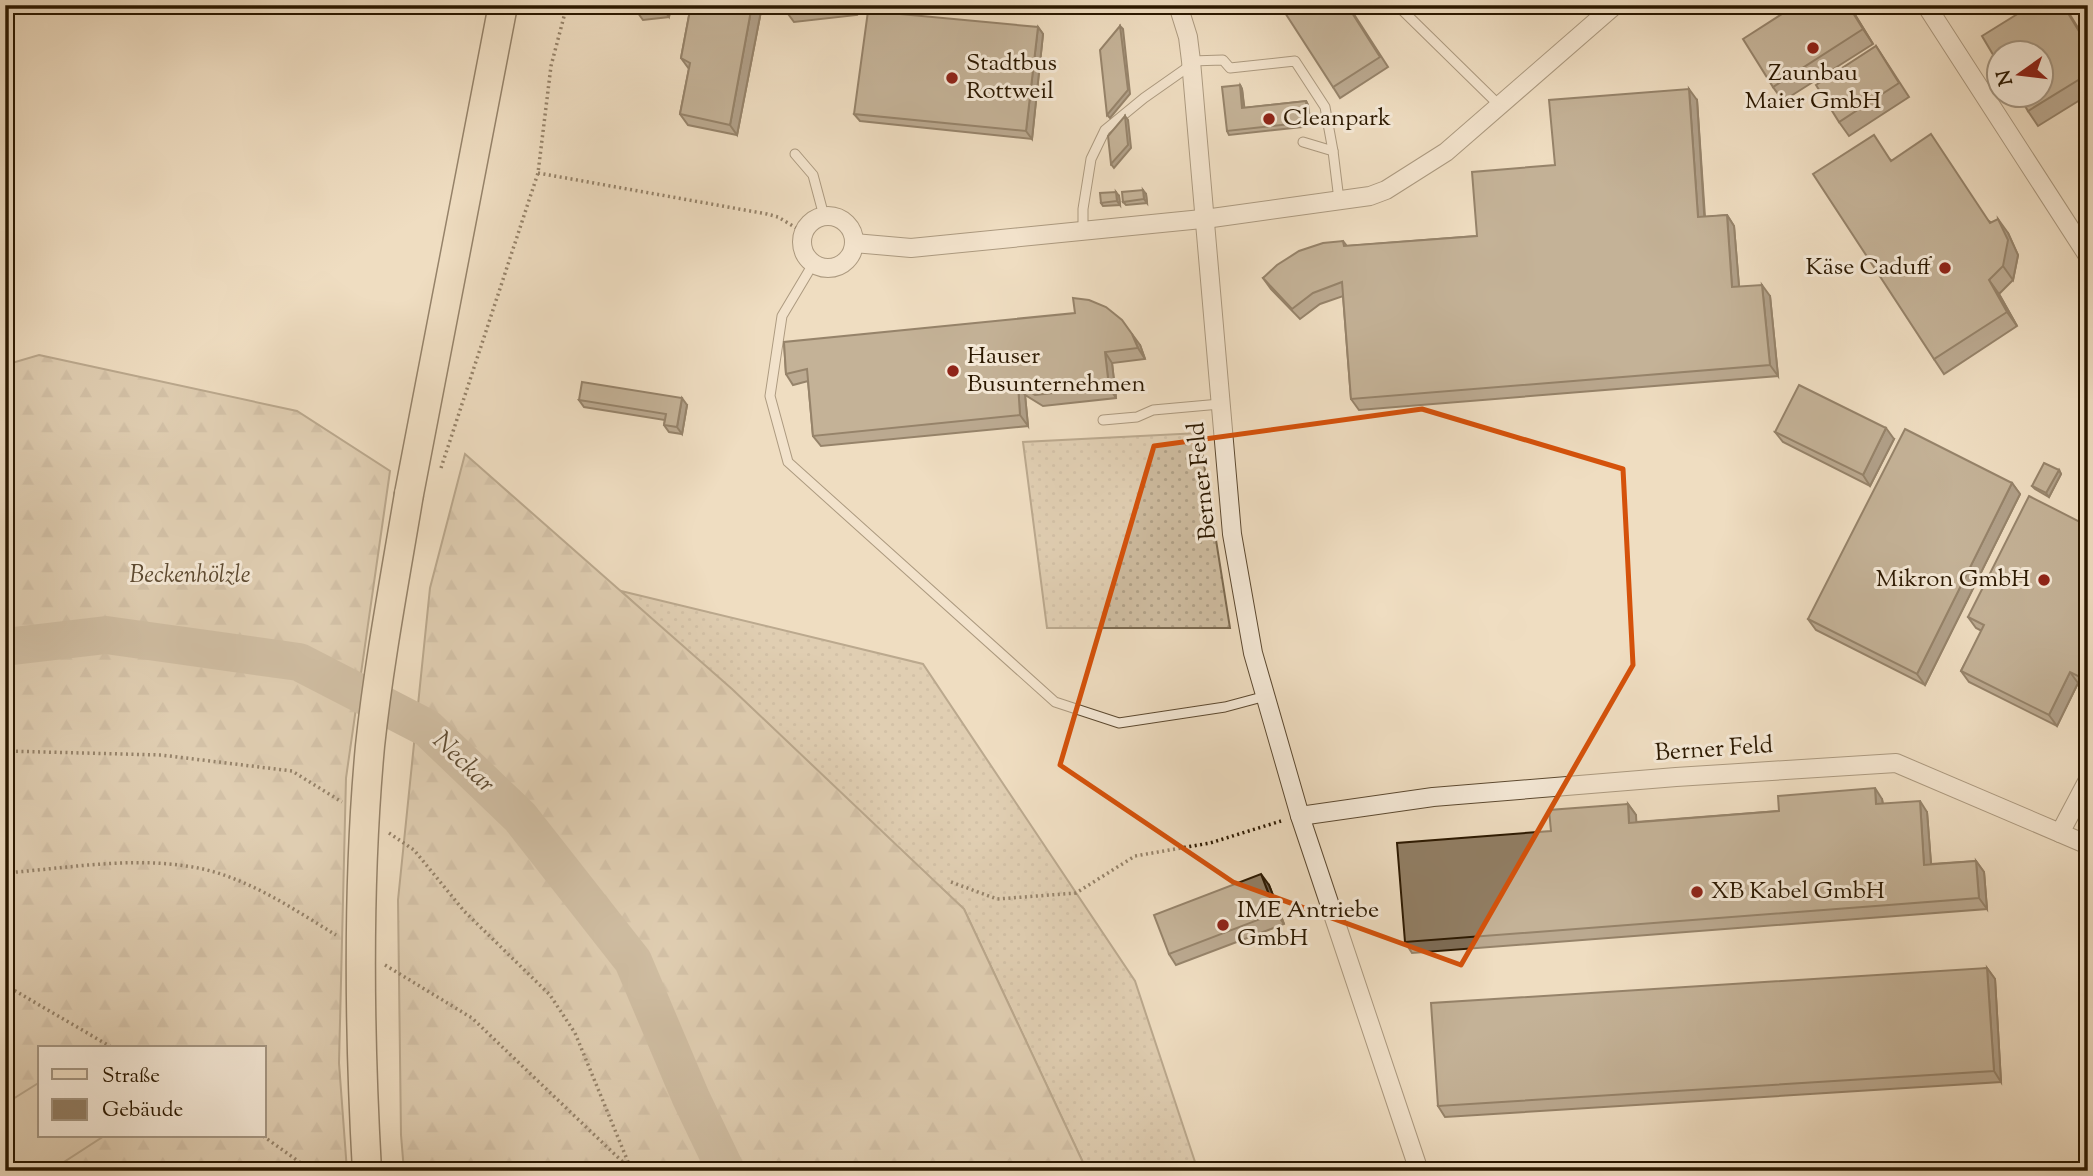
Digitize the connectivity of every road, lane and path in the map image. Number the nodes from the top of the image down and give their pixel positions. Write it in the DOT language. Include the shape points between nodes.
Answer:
graph roads {
  1 [pos="503,5"];
  2 [pos="567,5"];
  3 [pos="1178,5"];
  4 [pos="1190,5"];
  5 [pos="1396,5"];
  6 [pos="1615,5"];
  7 [pos="1926,5"];
  8 [pos="1188,37"];
  9 [pos="1191,63"];
  10 [pos="1500,106"];
  11 [pos="1304,142"];
  12 [pos="1333,151"];
  13 [pos="795,154"];
  14 [pos="538,173"];
  15 [pos="1339,200"];
  16 [pos="824,216"];
  17 [pos="1206,218"];
  18 [pos="1083,230"];
  19 [pos="803,232"];
  20 [pos="854,243"];
  21 [pos="2088,256"];
  22 [pos="813,264"];
  23 [pos="1220,404"];
  24 [pos="1103,420"];
  25 [pos="440,471"];
  26 [pos="1266,696"];
  27 [pos="2088,780"];
  28 [pos="1300,816"];
  29 [pos="2060,833"];
  30 [pos="2088,845"];
  31 [pos="951,882"];
  32 [pos="5,985"];
  33 [pos="110,1046"];
  34 [pos="266,1138"];
  35 [pos="2088,1152"];
  36 [pos="312,1171"];
  37 [pos="367,1171"];
  38 [pos="1419,1171"];
  39 [pos="2077,1171"];
  1 -- 37 [label="main road, bridge" via="409,494 370,746 361,959"];
  2 -- 14 [label="path" via="551,66"];
  3 -- 8 [label="street, Berner Feld"];
  4 -- 8 [label="street, Berner Feld"];
  5 -- 10 [label="lane"];
  6 -- 10 [label="street"];
  7 -- 21 [label="street"];
  8 -- 9 [label="street, Berner Feld"];
  9 -- 12 [label="lane" via="1223,60 1230,68 1295,61 1325,107"];
  9 -- 17 [label="street, Berner Feld"];
  9 -- 18 [label="lane" via="1105,130 1091,159"];
  10 -- 15 [label="street" via="1446,152 1386,190"];
  11 -- 12 [label="lane"];
  12 -- 15 [label="lane"];
  13 -- 16 [label="lane" via="813,175"];
  14 -- 19 [label="path" via="766,214"];
  14 -- 25 [label="path"];
  15 -- 17 [label="street"];
  16 -- 19 [label="street"];
  16 -- 20 [label="street" via="845,222"];
  17 -- 18 [label="street"];
  17 -- 23 [label="street, Berner Feld"];
  18 -- 20 [label="street" via="911,247"];
  19 -- 22 [label="street" via="803,250"];
  20 -- 22 [label="street" via="849,258 836,267"];
  22 -- 26 [label="lane" via="782,316 770,396 788,462 1055,702 1119,723"];
  23 -- 24 [label="lane"];
  23 -- 26 [label="street, Berner Feld" via="1232,534 1253,653"];
  26 -- 28 [label="street, Berner Feld"];
  27 -- 29 [label="street"];
  28 -- 29 [label="street, Berner Feld" via="1433,797 1896,763"];
  28 -- 31 [label="path" via="1210,843 1135,856 1076,893 997,899"];
  28 -- 38 [label="street, Berner Feld"];
  29 -- 30 [label="street, Berner Feld"];
  32 -- 33 [label="path"];
  34 -- 36 [label="path"];
  35 -- 39 [label="path"];
}
